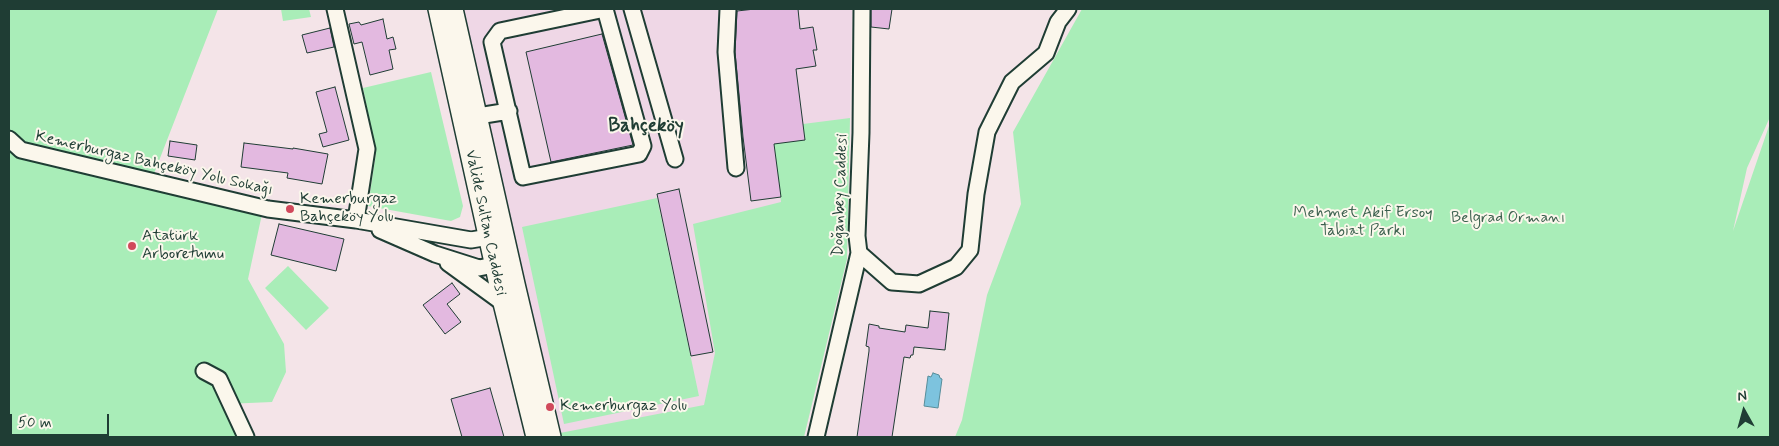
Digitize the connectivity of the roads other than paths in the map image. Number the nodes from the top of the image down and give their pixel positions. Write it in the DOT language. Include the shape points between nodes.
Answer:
graph roads {
  1 [pos="335,9"];
  2 [pos="438,9"];
  3 [pos="453,9"];
  4 [pos="632,9"];
  5 [pos="728,9"];
  6 [pos="862,9"];
  7 [pos="1068,9"];
  8 [pos="509,111"];
  9 [pos="478,116"];
  10 [pos="9,139"];
  11 [pos="675,160"];
  12 [pos="736,168"];
  13 [pos="356,220"];
  14 [pos="489,237"];
  15 [pos="508,252"];
  16 [pos="859,253"];
  17 [pos="435,254"];
  18 [pos="494,265"];
  19 [pos="503,303"];
  20 [pos="204,371"];
  21 [pos="246,437"];
  22 [pos="536,437"];
  23 [pos="551,437"];
  24 [pos="816,437"];
  1 -- 13 [label="street" via="367,149"];
  2 -- 14 [label="main road, Valide Sultan Caddesi"];
  3 -- 9 [label="main road, Valide Sultan Caddesi"];
  4 -- 11 [label="street"];
  5 -- 12 [label="street" via="726,52"];
  6 -- 16 [label="street, Doğanbey Caddesi"];
  7 -- 16 [label="street" via="1058,22 1046,53 1012,82 987,132 970,250 956,267 919,284 892,282"];
  8 -- 8 [label="street" via="492,42 500,31 604,9 642,146 639,154 523,178"];
  8 -- 9 [label="street"];
  9 -- 15 [label="main road, Valide Sultan Caddesi"];
  10 -- 13 [label="street, Kemerburgaz Bahçeköy Yolu Sokağı" via="21,150 268,210"];
  13 -- 14 [label="street" via="471,240"];
  13 -- 17 [label="street"];
  14 -- 18 [label="main road, Valide Sultan Caddesi"];
  15 -- 18 [label="street"];
  15 -- 23 [label="main road, Valide Sultan Caddesi"];
  16 -- 24 [label="street, Doğanbey Caddesi"];
  17 -- 18 [label="street" via="479,268"];
  17 -- 19 [label="street"];
  18 -- 19 [label="main road, Valide Sultan Caddesi"];
  19 -- 22 [label="main road, Valide Sultan Caddesi"];
  20 -- 21 [label="street" via="219,379"];
}
